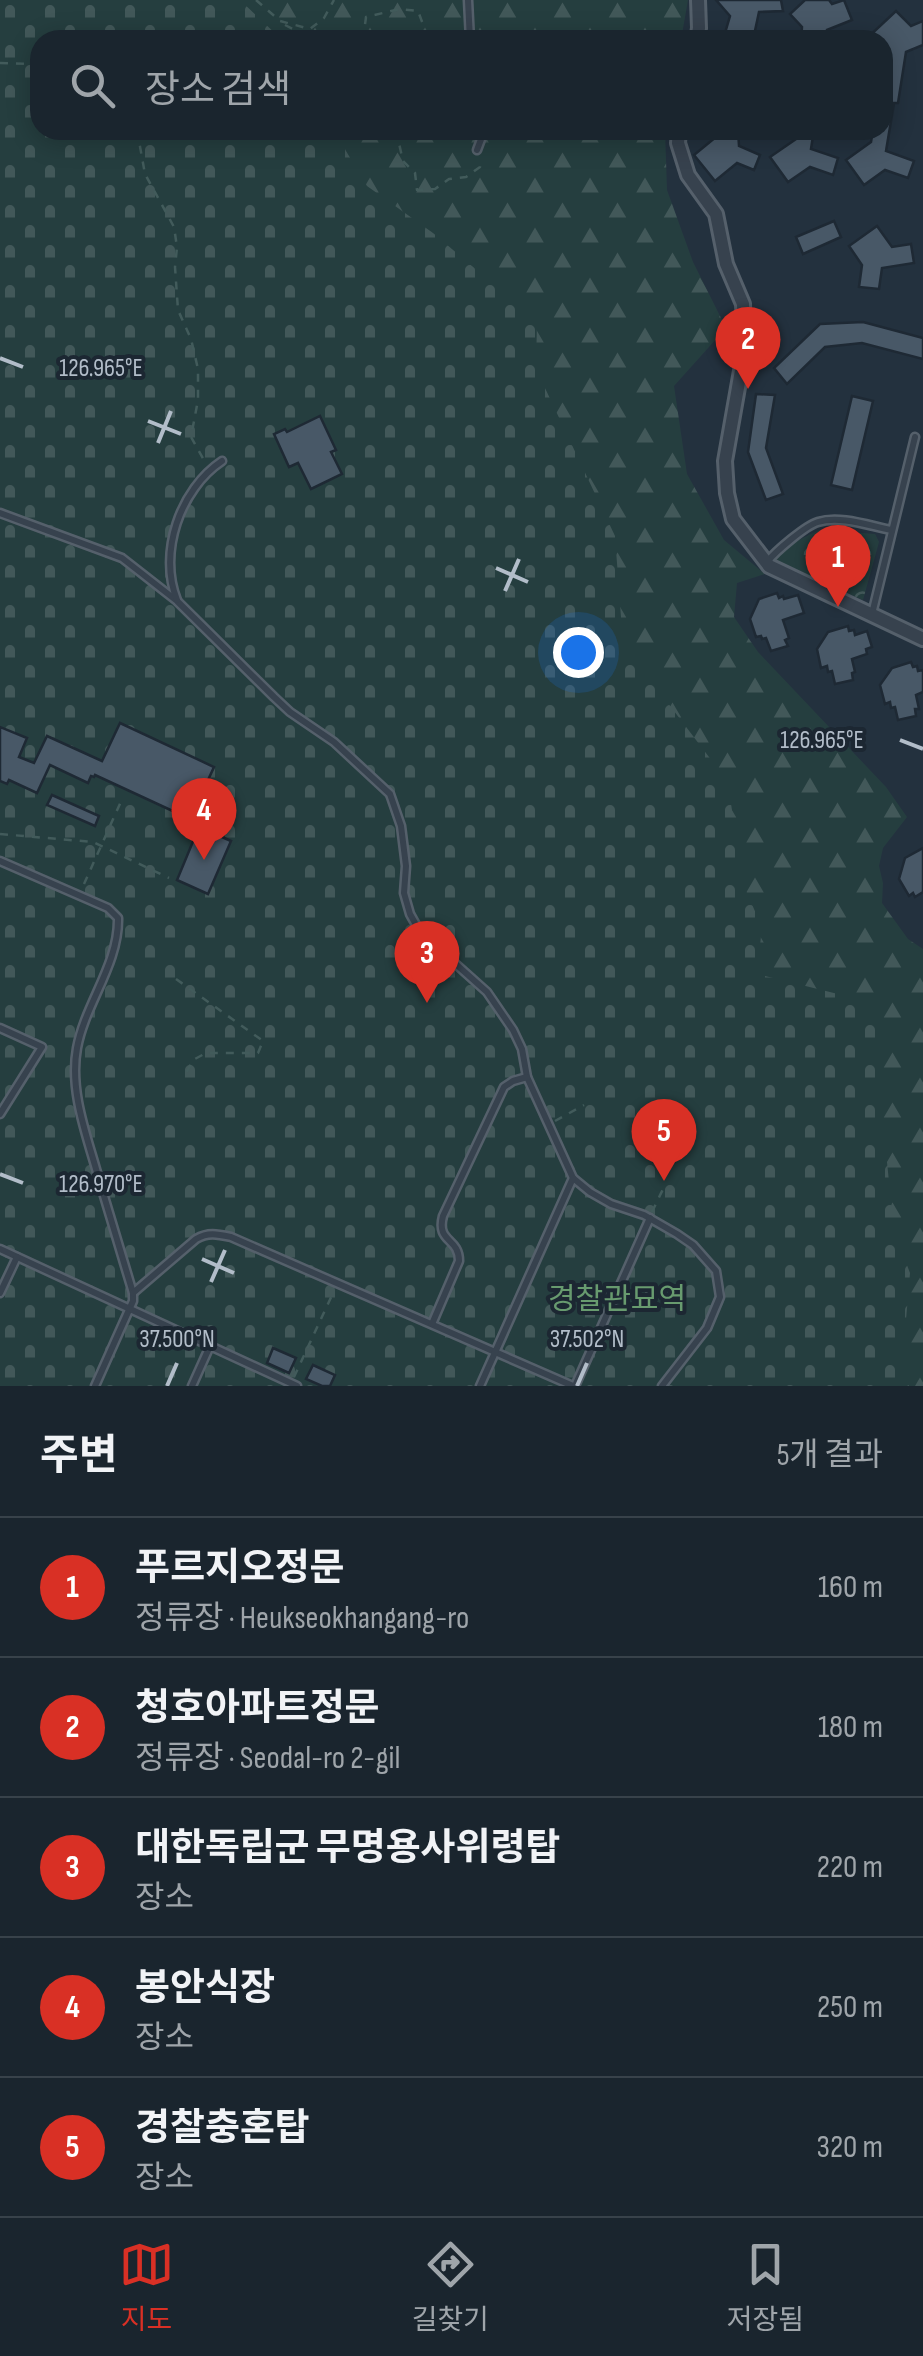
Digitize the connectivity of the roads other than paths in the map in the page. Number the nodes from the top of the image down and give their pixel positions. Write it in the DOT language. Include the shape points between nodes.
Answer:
graph roads {
  1 [pos="468,0"];
  2 [pos="698,0"];
  3 [pos="469,30"];
  4 [pos="698,30"];
  5 [pos="480,140"];
  6 [pos="678,140"];
  7 [pos="477,150"];
  8 [pos="915,437"];
  9 [pos="222,461"];
  10 [pos="0,513"];
  11 [pos="892,530"];
  12 [pos="768,564"];
  13 [pos="177,602"];
  14 [pos="872,614"];
  15 [pos="923,639"];
  16 [pos="0,861"];
  17 [pos="0,1028"];
  18 [pos="527,1077"];
  19 [pos="0,1114"];
  20 [pos="573,1178"];
  21 [pos="650,1218"];
  22 [pos="0,1249"];
  23 [pos="16,1256"];
  24 [pos="0,1293"];
  25 [pos="133,1293"];
  26 [pos="130,1310"];
  27 [pos="432,1324"];
  28 [pos="210,1346"];
  29 [pos="495,1352"];
  30 [pos="292,1385"];
  31 [pos="95,1386"];
  32 [pos="192,1386"];
  33 [pos="480,1386"];
  34 [pos="574,1386"];
  35 [pos="662,1386"];
  1 -- 3 [label="lane"];
  2 -- 4 [label="street"];
  5 -- 7 [label="lane"];
  6 -- 12 [label="street" via="688,176 716,214 743,304 745,348 724,461 727,493 733,519"];
  8 -- 11 [label="lane"];
  9 -- 13 [label="lane" via="208,470 179,514 170,584"];
  10 -- 13 [label="lane" via="122,558"];
  11 -- 12 [label="lane" via="817,522"];
  11 -- 14 [label="lane"];
  12 -- 14 [label="street"];
  13 -- 18 [label="lane" via="290,712 390,794 402,826 410,914 420,932 499,1008 522,1049"];
  14 -- 15 [label="street"];
  16 -- 25 [label="lane" via="118,918 112,953 80,1032 76,1080"];
  17 -- 19 [label="lane" via="42,1047"];
  18 -- 20 [label="lane"];
  18 -- 27 [label="lane" via="504,1087 442,1216 443,1237 459,1251"];
  20 -- 21 [label="lane" via="610,1204"];
  20 -- 29 [label="lane"];
  21 -- 34 [label="lane"];
  21 -- 35 [label="lane" via="704,1257 716,1271 720,1297 707,1328"];
  22 -- 23 [label="lane"];
  23 -- 24 [label="lane"];
  23 -- 26 [label="lane"];
  25 -- 26 [label="lane"];
  25 -- 27 [label="lane" via="187,1244 214,1234"];
  26 -- 28 [label="lane"];
  26 -- 31 [label="lane"];
  27 -- 29 [label="lane"];
  28 -- 30 [label="lane"];
  28 -- 32 [label="lane"];
  29 -- 33 [label="lane"];
  29 -- 34 [label="lane"];
}
